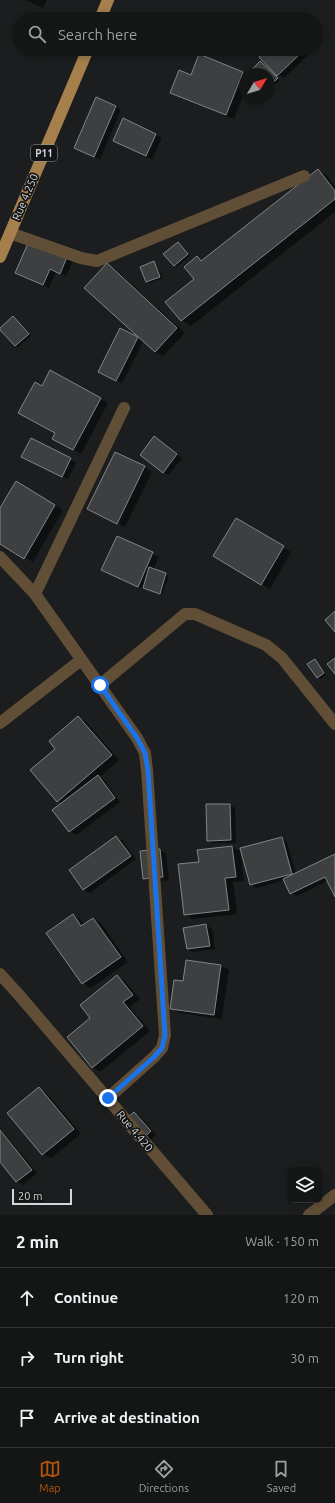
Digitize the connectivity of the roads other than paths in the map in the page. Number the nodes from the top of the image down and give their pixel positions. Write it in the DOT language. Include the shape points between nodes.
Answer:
graph roads {
  1 [pos="108,0"];
  2 [pos="103,12"];
  3 [pos="85,56"];
  4 [pos="304,176"];
  5 [pos="10,233"];
  6 [pos="0,257"];
  7 [pos="124,408"];
  8 [pos="0,557"];
  9 [pos="35,594"];
  10 [pos="81,660"];
  11 [pos="100,685"];
  12 [pos="0,723"];
  13 [pos="335,724"];
  14 [pos="0,974"];
  15 [pos="108,1098"];
  16 [pos="335,1195"];
  17 [pos="207,1215"];
  18 [pos="309,1215"];
  1 -- 2 [label="main road"];
  3 -- 5 [label="main road, Rue 4.250 / P11"];
  4 -- 5 [label="street" via="97,261 81,258"];
  5 -- 6 [label="main road, Rue 4.250 / P11"];
  7 -- 9 [label="street"];
  8 -- 9 [label="street"];
  9 -- 10 [label="street"];
  10 -- 11 [label="street"];
  10 -- 12 [label="street"];
  11 -- 13 [label="street" via="184,614 195,614 266,645 282,658"];
  11 -- 15 [label="street" via="145,753 165,1035 162,1048 154,1057"];
  14 -- 15 [label="street, Rue 4.420"];
  15 -- 17 [label="street, Rue 4.420"];
  16 -- 18 [label="street"];
}
